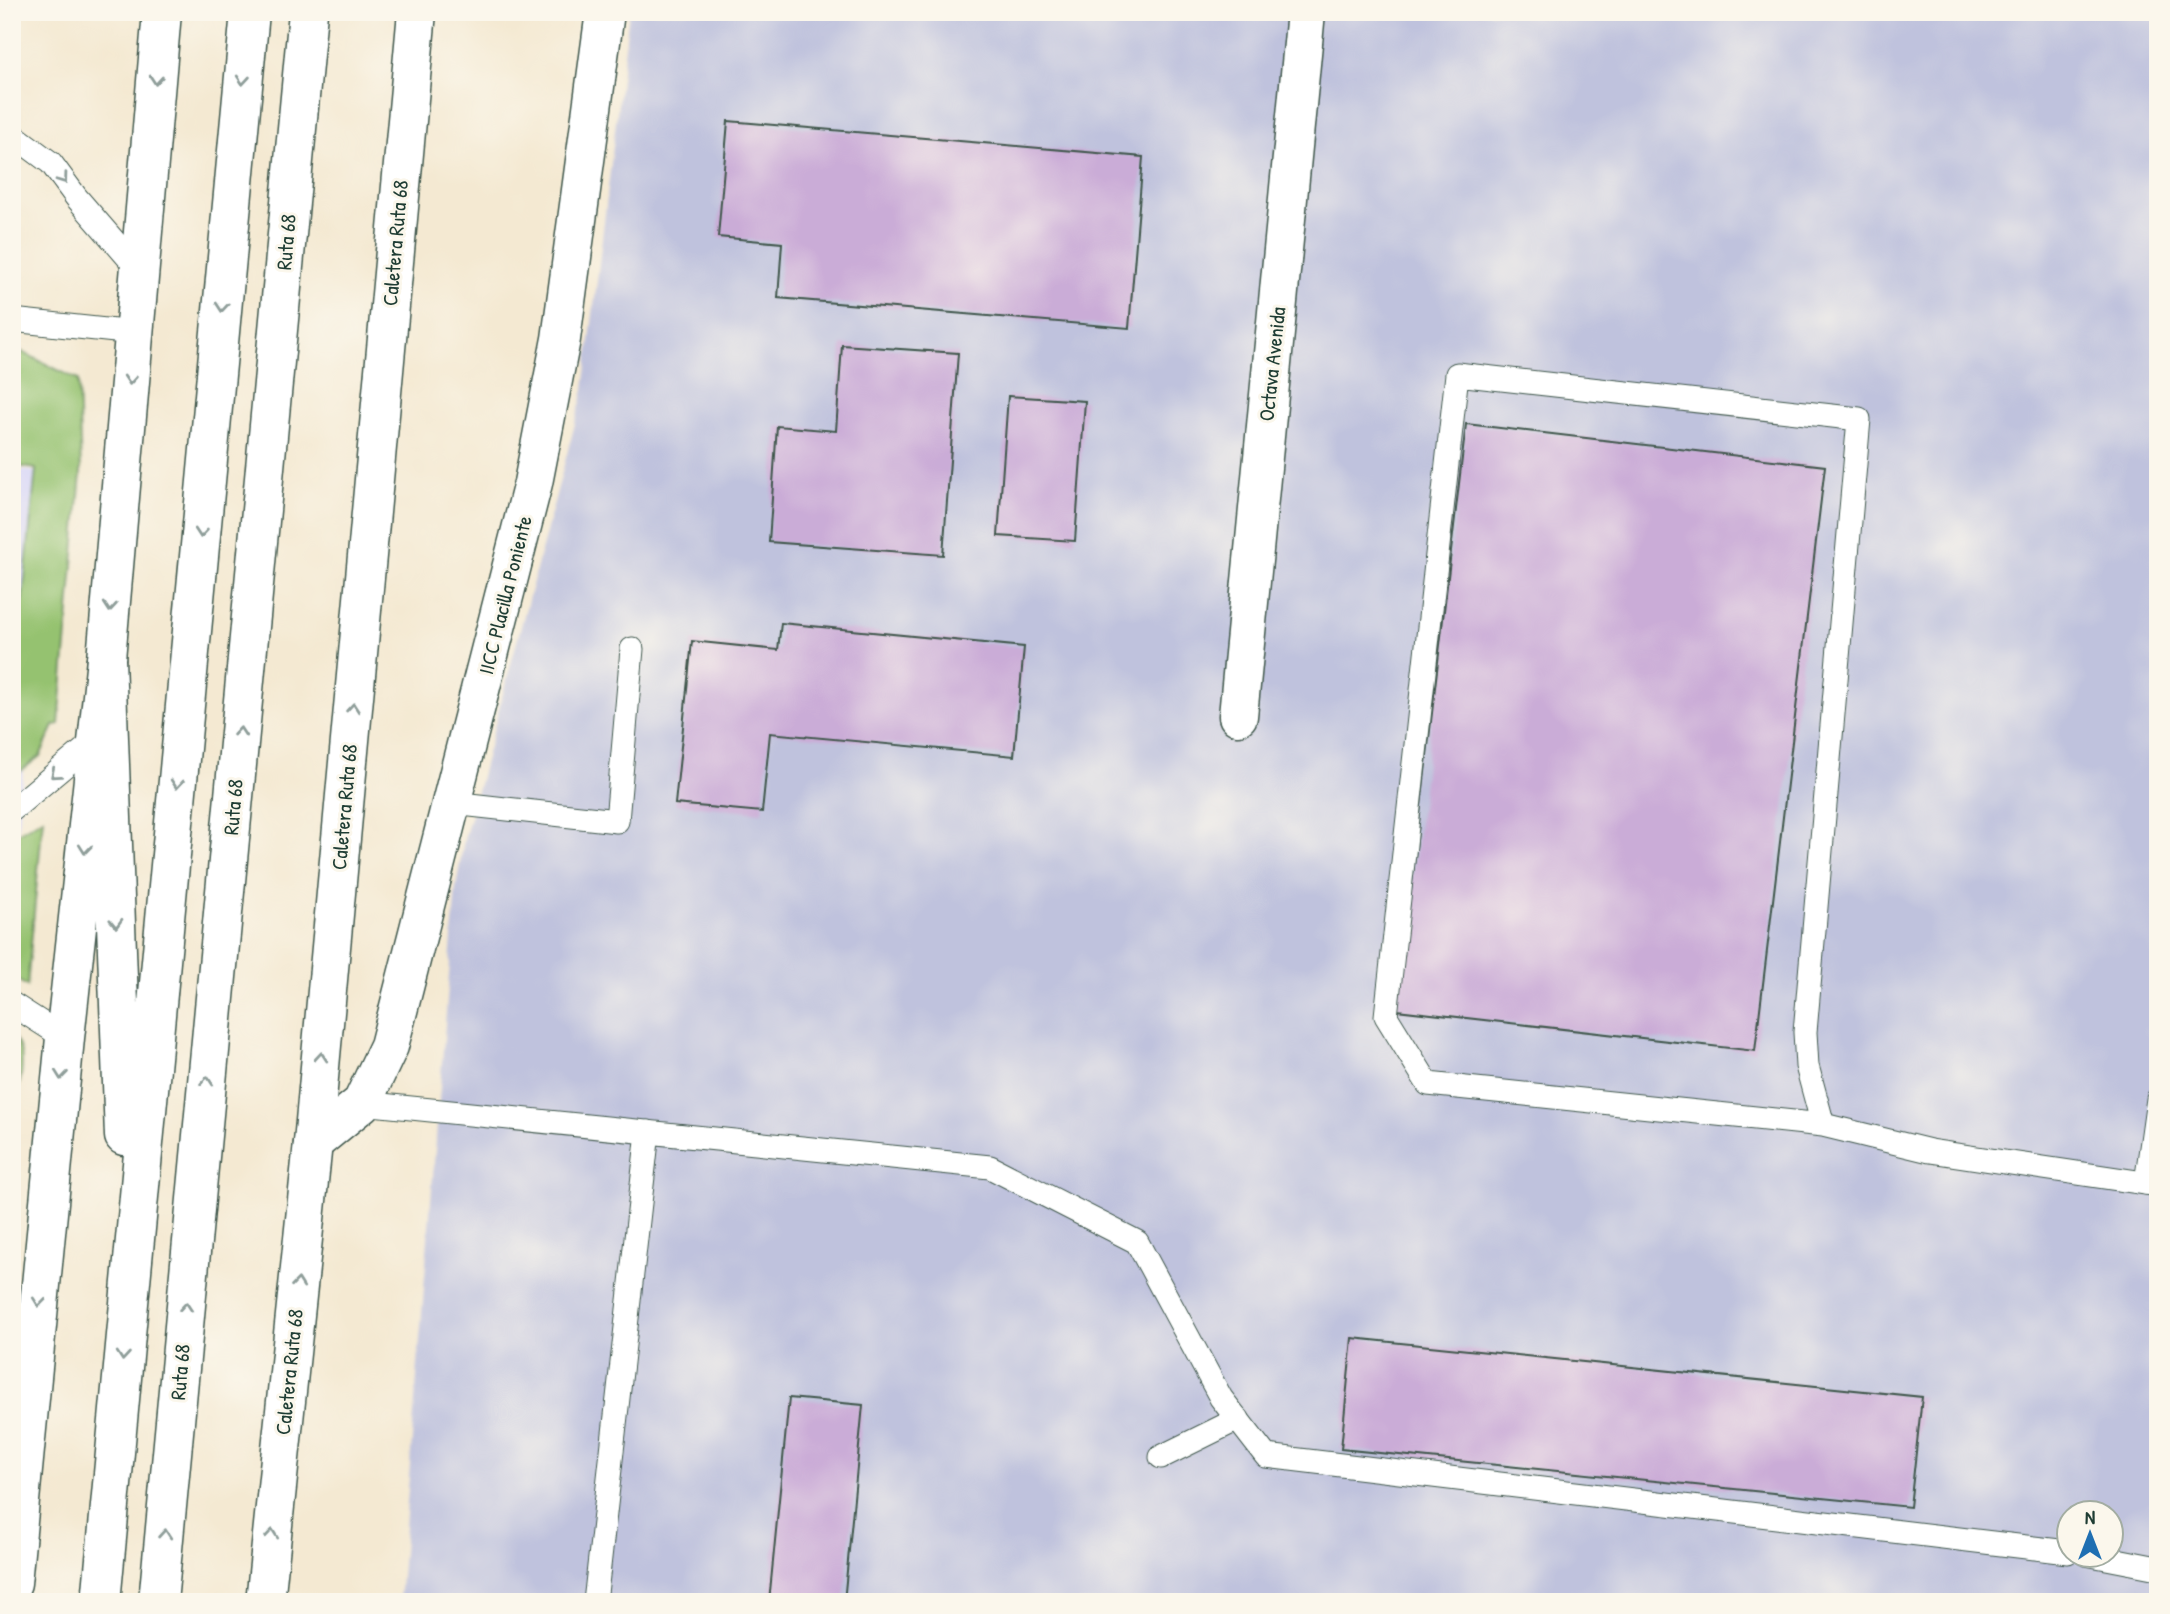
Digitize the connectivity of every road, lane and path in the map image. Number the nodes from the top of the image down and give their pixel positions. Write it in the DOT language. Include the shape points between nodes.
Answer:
graph roads {
  1 [pos="162,12"];
  2 [pos="250,12"];
  3 [pos="307,12"];
  4 [pos="417,12"];
  5 [pos="605,12"];
  6 [pos="1306,12"];
  7 [pos="12,134"];
  8 [pos="139,270"];
  9 [pos="12,320"];
  10 [pos="134,333"];
  11 [pos="632,649"];
  12 [pos="106,659"];
  13 [pos="1238,716"];
  14 [pos="98,738"];
  15 [pos="452,803"];
  16 [pos="12,810"];
  17 [pos="12,1004"];
  18 [pos="65,1038"];
  19 [pos="2158,1099"];
  20 [pos="362,1103"];
  21 [pos="1823,1125"];
  22 [pos="649,1132"];
  23 [pos="313,1143"];
  24 [pos="2152,1184"];
  25 [pos="130,1288"];
  26 [pos="1238,1419"];
  27 [pos="1161,1457"];
  28 [pos="2054,1550"];
  29 [pos="2124,1562"];
  30 [pos="2158,1568"];
  31 [pos="12,1583"];
  32 [pos="101,1602"];
  33 [pos="158,1602"];
  34 [pos="265,1602"];
  35 [pos="595,1602"];
  1 -- 8 [label="main road, one-way"];
  2 -- 25 [label="main road, one-way"];
  33 -- 3 [label="main road, Ruta 68, one-way"];
  23 -- 4 [label="main road, Caletera Ruta 68, one-way"];
  5 -- 15 [label="main road, IICC Placilla Poniente" via="561,338 536,470"];
  6 -- 13 [label="main road, Octava Avenida"];
  7 -- 8 [label="lane, one-way" via="51,163"];
  8 -- 10 [label="main road"];
  9 -- 10 [label="lane"];
  10 -- 12 [label="main road, one-way"];
  11 -- 15 [label="lane" via="617,821"];
  12 -- 14 [label="main road"];
  12 -- 25 [label="main road, one-way"];
  14 -- 16 [label="lane, one-way"];
  14 -- 18 [label="main road, one-way"];
  15 -- 20 [label="main road, IICC Placilla Poniente" via="389,1046"];
  17 -- 18 [label="lane"];
  18 -- 31 [label="main road, one-way"];
  19 -- 24 [label="lane"];
  20 -- 22 [label="lane"];
  20 -- 23 [label="main road, IICC Placilla Poniente"];
  21 -- 21 [label="lane" via="1807,1066 1805,1032 1859,419 1457,374 1386,1016 1428,1084"];
  21 -- 24 [label="lane" via="1930,1151"];
  22 -- 26 [label="lane" via="990,1167 1137,1242 1221,1398"];
  22 -- 35 [label="lane"];
  34 -- 23 [label="main road, Caletera Ruta 68, one-way"];
  25 -- 32 [label="main road, one-way"];
  26 -- 27 [label="lane"];
  26 -- 28 [label="lane" via="1266,1456"];
  29 -- 30 [label="lane"];
}
